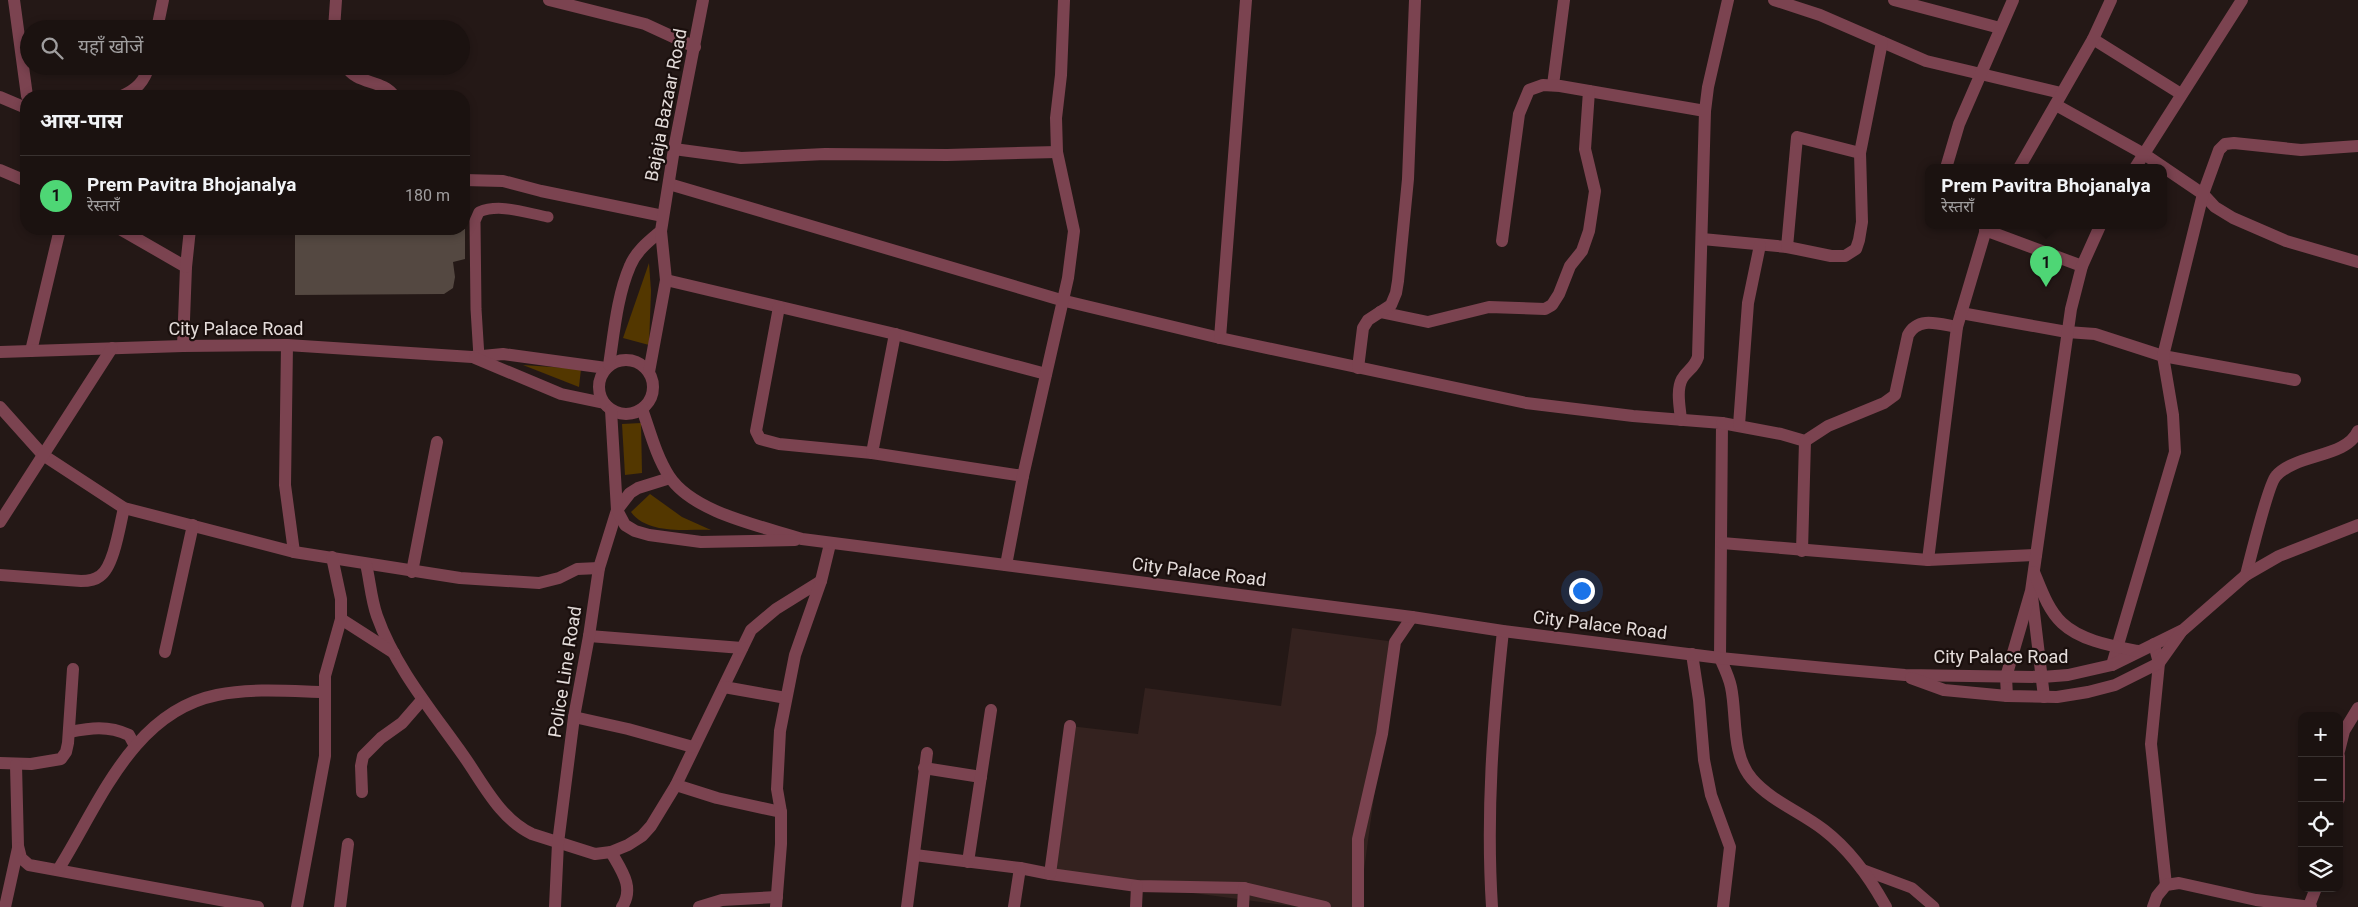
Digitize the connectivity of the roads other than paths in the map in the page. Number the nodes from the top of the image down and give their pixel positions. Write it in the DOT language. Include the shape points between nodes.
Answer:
graph roads {
  1 [pos="14,0"];
  2 [pos="163,0"];
  3 [pos="336,0"];
  4 [pos="549,0"];
  5 [pos="703,0"];
  6 [pos="1064,0"];
  7 [pos="1246,0"];
  8 [pos="1415,0"];
  9 [pos="1564,0"];
  10 [pos="1728,0"];
  11 [pos="1774,0"];
  12 [pos="1894,0"];
  13 [pos="2013,0"];
  14 [pos="2111,0"];
  15 [pos="2242,0"];
  16 [pos="573,3"];
  17 [pos="159,20"];
  18 [pos="335,20"];
  19 [pos="2000,28"];
  20 [pos="2093,39"];
  21 [pos="1882,42"];
  22 [pos="20,44"];
  23 [pos="695,47"];
  24 [pos="24,75"];
  25 [pos="146,75"];
  26 [pos="354,75"];
  27 [pos="1979,75"];
  28 [pos="1553,85"];
  29 [pos="26,90"];
  30 [pos="136,90"];
  31 [pos="388,90"];
  32 [pos="1590,91"];
  33 [pos="2181,94"];
  34 [pos="0,97"];
  35 [pos="2059,99"];
  36 [pos="20,105"];
  37 [pos="1706,110"];
  38 [pos="2358,146"];
  39 [pos="674,149"];
  40 [pos="1057,152"];
  41 [pos="1860,153"];
  42 [pos="2144,154"];
  43 [pos="1947,164"];
  44 [pos="2021,164"];
  45 [pos="2138,164"];
  46 [pos="2159,164"];
  47 [pos="0,170"];
  48 [pos="2167,170"];
  49 [pos="20,178"];
  50 [pos="470,180"];
  51 [pos="669,184"];
  52 [pos="2203,194"];
  53 [pos="663,216"];
  54 [pos="548,217"];
  55 [pos="1986,229"];
  56 [pos="1989,229"];
  57 [pos="2099,229"];
  58 [pos="661,231"];
  59 [pos="59,235"];
  60 [pos="130,235"];
  61 [pos="189,235"];
  62 [pos="1702,239"];
  63 [pos="1502,241"];
  64 [pos="1760,245"];
  65 [pos="1787,247"];
  66 [pos="2358,262"];
  67 [pos="2082,266"];
  68 [pos="186,267"];
  69 [pos="666,280"];
  70 [pos="1061,300"];
  71 [pos="779,307"];
  72 [pos="1380,312"];
  73 [pos="1961,313"];
  74 [pos="1957,327"];
  75 [pos="2067,332"];
  76 [pos="895,334"];
  77 [pos="1220,338"];
  78 [pos="288,345"];
  79 [pos="183,346"];
  80 [pos="112,348"];
  81 [pos="31,351"];
  82 [pos="0,352"];
  83 [pos="2163,356"];
  84 [pos="476,357"];
  85 [pos="608,367"];
  86 [pos="1358,368"];
  87 [pos="649,372"];
  88 [pos="1046,374"];
  89 [pos="2295,380"];
  90 [pos="0,407"];
  91 [pos="607,407"];
  92 [pos="642,409"];
  93 [pos="1681,420"];
  94 [pos="1722,423"];
  95 [pos="1740,425"];
  96 [pos="2358,431"];
  97 [pos="1805,441"];
  98 [pos="437,442"];
  99 [pos="872,453"];
  100 [pos="43,455"];
  101 [pos="1023,476"];
  102 [pos="670,478"];
  103 [pos="124,508"];
  104 [pos="617,510"];
  105 [pos="0,522"];
  106 [pos="192,525"];
  107 [pos="2358,525"];
  108 [pos="802,539"];
  109 [pos="1722,543"];
  110 [pos="830,544"];
  111 [pos="1802,551"];
  112 [pos="294,552"];
  113 [pos="2036,555"];
  114 [pos="332,557"];
  115 [pos="1928,560"];
  116 [pos="366,564"];
  117 [pos="1006,565"];
  118 [pos="599,568"];
  119 [pos="412,572"];
  120 [pos="2034,572"];
  121 [pos="0,575"];
  122 [pos="2246,575"];
  123 [pos="822,581"];
  124 [pos="2031,591"];
  125 [pos="1412,617"];
  126 [pos="341,619"];
  127 [pos="2183,630"];
  128 [pos="1503,631"];
  129 [pos="589,636"];
  130 [pos="2154,644"];
  131 [pos="2117,647"];
  132 [pos="742,648"];
  133 [pos="2138,651"];
  134 [pos="165,652"];
  135 [pos="396,654"];
  136 [pos="1692,654"];
  137 [pos="1720,658"];
  138 [pos="2158,663"];
  139 [pos="2112,665"];
  140 [pos="73,669"];
  141 [pos="1904,675"];
  142 [pos="2006,677"];
  143 [pos="2042,677"];
  144 [pos="724,687"];
  145 [pos="324,692"];
  146 [pos="2007,696"];
  147 [pos="2044,697"];
  148 [pos="786,698"];
  149 [pos="422,700"];
  150 [pos="2358,708"];
  151 [pos="991,710"];
  152 [pos="574,717"];
  153 [pos="1070,726"];
  154 [pos="69,732"];
  155 [pos="2343,735"];
  156 [pos="134,746"];
  157 [pos="693,747"];
  158 [pos="927,753"];
  159 [pos="0,763"];
  160 [pos="16,765"];
  161 [pos="924,768"];
  162 [pos="981,777"];
  163 [pos="676,785"];
  164 [pos="362,792"];
  165 [pos="781,812"];
  166 [pos="558,842"];
  167 [pos="348,844"];
  168 [pos="18,846"];
  169 [pos="611,852"];
  170 [pos="915,855"];
  171 [pos="968,862"];
  172 [pos="1020,868"];
  173 [pos="1861,868"];
  174 [pos="58,870"];
  175 [pos="1050,874"];
  176 [pos="2166,885"];
  177 [pos="1138,886"];
  178 [pos="1244,888"];
  179 [pos="2315,892"];
  180 [pos="776,902"];
  181 [pos="5,907"];
  182 [pos="258,907"];
  183 [pos="297,907"];
  184 [pos="340,907"];
  185 [pos="555,907"];
  186 [pos="622,907"];
  187 [pos="699,907"];
  188 [pos="908,907"];
  189 [pos="1014,907"];
  190 [pos="1136,907"];
  191 [pos="1243,907"];
  192 [pos="1325,907"];
  193 [pos="1358,907"];
  194 [pos="1492,907"];
  195 [pos="1723,907"];
  196 [pos="1886,907"];
  197 [pos="1934,907"];
  198 [pos="2153,907"];
  199 [pos="2310,907"];
  1 -- 22 [label="street"];
  2 -- 17 [label="street"];
  3 -- 18 [label="street"];
  4 -- 16 [label="street"];
  5 -- 23 [label="street, Bajaja Bazaar Road"];
  6 -- 40 [label="street" via="1056,118"];
  7 -- 77 [label="street"];
  8 -- 72 [label="street" via="1405,226 1396,293 1391,305"];
  9 -- 28 [label="street"];
  10 -- 37 [label="street" via="1708,87"];
  11 -- 21 [label="street" via="1820,15"];
  12 -- 19 [label="street"];
  13 -- 19 [label="street"];
  14 -- 20 [label="street"];
  15 -- 33 [label="street"];
  16 -- 23 [label="street" via="645,24"];
  19 -- 27 [label="street"];
  20 -- 33 [label="street"];
  20 -- 35 [label="street"];
  21 -- 27 [label="street" via="1926,61"];
  21 -- 41 [label="street"];
  23 -- 39 [label="street, Bajaja Bazaar Road"];
  24 -- 29 [label="street"];
  25 -- 30 [label="street"];
  26 -- 31 [label="street"];
  27 -- 35 [label="street"];
  27 -- 43 [label="street"];
  28 -- 32 [label="street"];
  28 -- 63 [label="street" via="1529,90 1523,102"];
  32 -- 37 [label="street"];
  32 -- 72 [label="street" via="1585,149 1596,191 1589,231 1582,251 1570,266 1552,305 1545,309 1489,306 1428,322"];
  33 -- 42 [label="street"];
  34 -- 36 [label="street"];
  35 -- 42 [label="street"];
  35 -- 44 [label="street"];
  37 -- 62 [label="street"];
  38 -- 52 [label="street" via="2301,150 2225,144 2219,150"];
  39 -- 40 [label="street" via="741,158"];
  39 -- 51 [label="street, Bajaja Bazaar Road"];
  40 -- 70 [label="street" via="1074,231 1068,278"];
  41 -- 65 [label="street" via="1862,222 1856,249 1845,256 1831,256"];
  41 -- 65 [label="street" via="1797,137"];
  42 -- 45 [label="street"];
  42 -- 46 [label="street"];
  47 -- 49 [label="street"];
  48 -- 52 [label="street"];
  50 -- 53 [label="street" via="503,181"];
  51 -- 53 [label="street, Bajaja Bazaar Road"];
  51 -- 70 [label="street"];
  52 -- 66 [label="street" via="2215,207 2257,230 2286,242"];
  52 -- 83 [label="street"];
  53 -- 58 [label="street"];
  54 -- 84 [label="lane" via="502,208 479,212 476,221"];
  55 -- 73 [label="street"];
  56 -- 67 [label="street"];
  57 -- 67 [label="street"];
  58 -- 69 [label="street"];
  58 -- 85 [label="street" via="644,245 630,265"];
  59 -- 81 [label="street"];
  60 -- 68 [label="street"];
  61 -- 68 [label="street"];
  62 -- 64 [label="street"];
  62 -- 93 [label="street" via="1698,357 1695,367 1682,378 1679,386"];
  64 -- 65 [label="street"];
  64 -- 95 [label="street" via="1748,303"];
  67 -- 75 [label="street"];
  68 -- 79 [label="street"];
  69 -- 71 [label="street"];
  69 -- 87 [label="street"];
  70 -- 77 [label="street"];
  70 -- 88 [label="street"];
  71 -- 76 [label="street"];
  71 -- 99 [label="street" via="756,431 760,439"];
  72 -- 86 [label="street" via="1362,328"];
  73 -- 74 [label="street"];
  73 -- 75 [label="street"];
  74 -- 97 [label="street" via="1923,322 1912,327 1895,395 1884,404 1828,426"];
  74 -- 115 [label="street"];
  75 -- 83 [label="street" via="2095,334"];
  75 -- 113 [label="street"];
  76 -- 88 [label="street"];
  76 -- 99 [label="street"];
  77 -- 86 [label="street"];
  78 -- 79 [label="street, City Palace Road"];
  78 -- 84 [label="street, City Palace Road"];
  78 -- 112 [label="street" via="285,484"];
  79 -- 80 [label="street, City Palace Road"];
  80 -- 81 [label="street, City Palace Road"];
  80 -- 100 [label="street"];
  81 -- 82 [label="street, City Palace Road"];
  83 -- 89 [label="street"];
  83 -- 131 [label="street" via="2173,415 2175,452"];
  84 -- 85 [label="street" via="503,354"];
  84 -- 91 [label="street" via="561,394"];
  85 -- 87 [label="street" via="625,359 634,360"];
  85 -- 91 [label="street" via="598,383 598,392"];
  86 -- 93 [label="street" via="1526,403"];
  87 -- 92 [label="street" via="653,390 651,399"];
  88 -- 101 [label="street"];
  90 -- 100 [label="street"];
  91 -- 92 [label="street" via="622,414"];
  91 -- 104 [label="street"];
  92 -- 102 [label="street, City Palace Road"];
  93 -- 94 [label="street"];
  94 -- 95 [label="street"];
  94 -- 109 [label="street"];
  95 -- 97 [label="street"];
  96 -- 122 [label="street" via="2346,445 2295,461 2274,478"];
  97 -- 111 [label="street"];
  98 -- 119 [label="street"];
  99 -- 101 [label="street"];
  100 -- 103 [label="street"];
  100 -- 105 [label="street"];
  101 -- 117 [label="street"];
  102 -- 104 [label="street, Police Line Road" via="638,488"];
  102 -- 108 [label="street, City Palace Road" via="698,502"];
  103 -- 106 [label="street"];
  103 -- 121 [label="street" via="110,561 100,576 81,581"];
  104 -- 108 [label="street, City Palace Road" via="625,525 649,535 701,542"];
  104 -- 118 [label="street, Police Line Road"];
  106 -- 112 [label="street"];
  106 -- 134 [label="street"];
  107 -- 122 [label="street, City Palace Road" via="2287,553"];
  108 -- 110 [label="street, City Palace Road"];
  109 -- 111 [label="street"];
  109 -- 137 [label="street"];
  110 -- 117 [label="street, City Palace Road"];
  110 -- 123 [label="street"];
  111 -- 115 [label="street"];
  112 -- 114 [label="street"];
  113 -- 115 [label="street"];
  113 -- 120 [label="street"];
  114 -- 116 [label="street"];
  114 -- 126 [label="street" via="341,599"];
  116 -- 119 [label="street"];
  116 -- 135 [label="street" via="376,611"];
  117 -- 125 [label="street, City Palace Road"];
  118 -- 119 [label="street" via="578,569 559,578 539,582"];
  118 -- 129 [label="street, Police Line Road"];
  120 -- 124 [label="street"];
  120 -- 131 [label="street" via="2049,606 2062,623 2080,635"];
  122 -- 127 [label="street, City Palace Road"];
  123 -- 132 [label="street" via="761,620 751,630"];
  123 -- 148 [label="street" via="795,655"];
  124 -- 142 [label="street"];
  124 -- 143 [label="street"];
  125 -- 128 [label="street, City Palace Road"];
  125 -- 193 [label="street" via="1395,642 1382,734 1358,839"];
  126 -- 135 [label="street"];
  126 -- 145 [label="street" via="327,664"];
  127 -- 130 [label="street, City Palace Road"];
  127 -- 138 [label="street"];
  128 -- 136 [label="street, City Palace Road"];
  128 -- 194 [label="street" via="1491,768 1489,846"];
  129 -- 132 [label="street"];
  129 -- 152 [label="street, Police Line Road"];
  130 -- 133 [label="street, City Palace Road"];
  130 -- 138 [label="street"];
  131 -- 133 [label="street"];
  131 -- 139 [label="street"];
  132 -- 144 [label="street"];
  133 -- 139 [label="street, City Palace Road"];
  135 -- 149 [label="street"];
  136 -- 137 [label="street, City Palace Road"];
  136 -- 195 [label="street" via="1704,760 1711,795 1730,847"];
  137 -- 141 [label="street, City Palace Road"];
  137 -- 173 [label="street" via="1731,688 1740,752 1752,779 1824,830"];
  138 -- 147 [label="street" via="2115,685"];
  138 -- 176 [label="street" via="2151,744"];
  139 -- 143 [label="street, City Palace Road" via="2068,676"];
  140 -- 154 [label="street"];
  141 -- 142 [label="street, City Palace Road"];
  141 -- 146 [label="street" via="1944,690"];
  142 -- 143 [label="street, City Palace Road"];
  142 -- 146 [label="street"];
  143 -- 147 [label="street"];
  144 -- 148 [label="street"];
  144 -- 157 [label="street"];
  145 -- 156 [label="street" via="218,694 184,706 156,725"];
  145 -- 183 [label="street" via="325,756"];
  146 -- 147 [label="street"];
  148 -- 165 [label="street" via="780,731 777,789"];
  149 -- 164 [label="street" via="402,723 363,756"];
  149 -- 166 [label="street" via="509,818 532,834"];
  150 -- 155 [label="street"];
  151 -- 162 [label="street"];
  152 -- 157 [label="street"];
  152 -- 166 [label="street, Police Line Road"];
  153 -- 175 [label="street"];
  154 -- 156 [label="street" via="109,728 128,735"];
  154 -- 160 [label="street" via="62,759"];
  156 -- 174 [label="street"];
  157 -- 163 [label="street"];
  158 -- 161 [label="street"];
  159 -- 160 [label="street"];
  160 -- 168 [label="street"];
  161 -- 162 [label="street"];
  161 -- 170 [label="street"];
  162 -- 171 [label="street"];
  163 -- 165 [label="street"];
  163 -- 169 [label="street" via="652,826 628,845"];
  165 -- 180 [label="street"];
  166 -- 169 [label="street" via="595,854"];
  166 -- 185 [label="street, Police Line Road"];
  167 -- 184 [label="street"];
  168 -- 174 [label="street" via="21,858 29,865"];
  168 -- 181 [label="street"];
  169 -- 186 [label="street" via="628,885 628,895"];
  170 -- 171 [label="street"];
  170 -- 188 [label="street"];
  171 -- 172 [label="street"];
  172 -- 175 [label="street"];
  172 -- 189 [label="street"];
  173 -- 196 [label="street"];
  173 -- 197 [label="lane" via="1912,888"];
  174 -- 182 [label="street"];
  175 -- 177 [label="street"];
  176 -- 198 [label="street"];
  176 -- 199 [label="street" via="2193,885 2256,900"];
  177 -- 178 [label="street"];
  177 -- 190 [label="street"];
  178 -- 191 [label="street"];
  178 -- 192 [label="street"];
  179 -- 199 [label="street"];
  180 -- 187 [label="street" via="722,900"];
}
